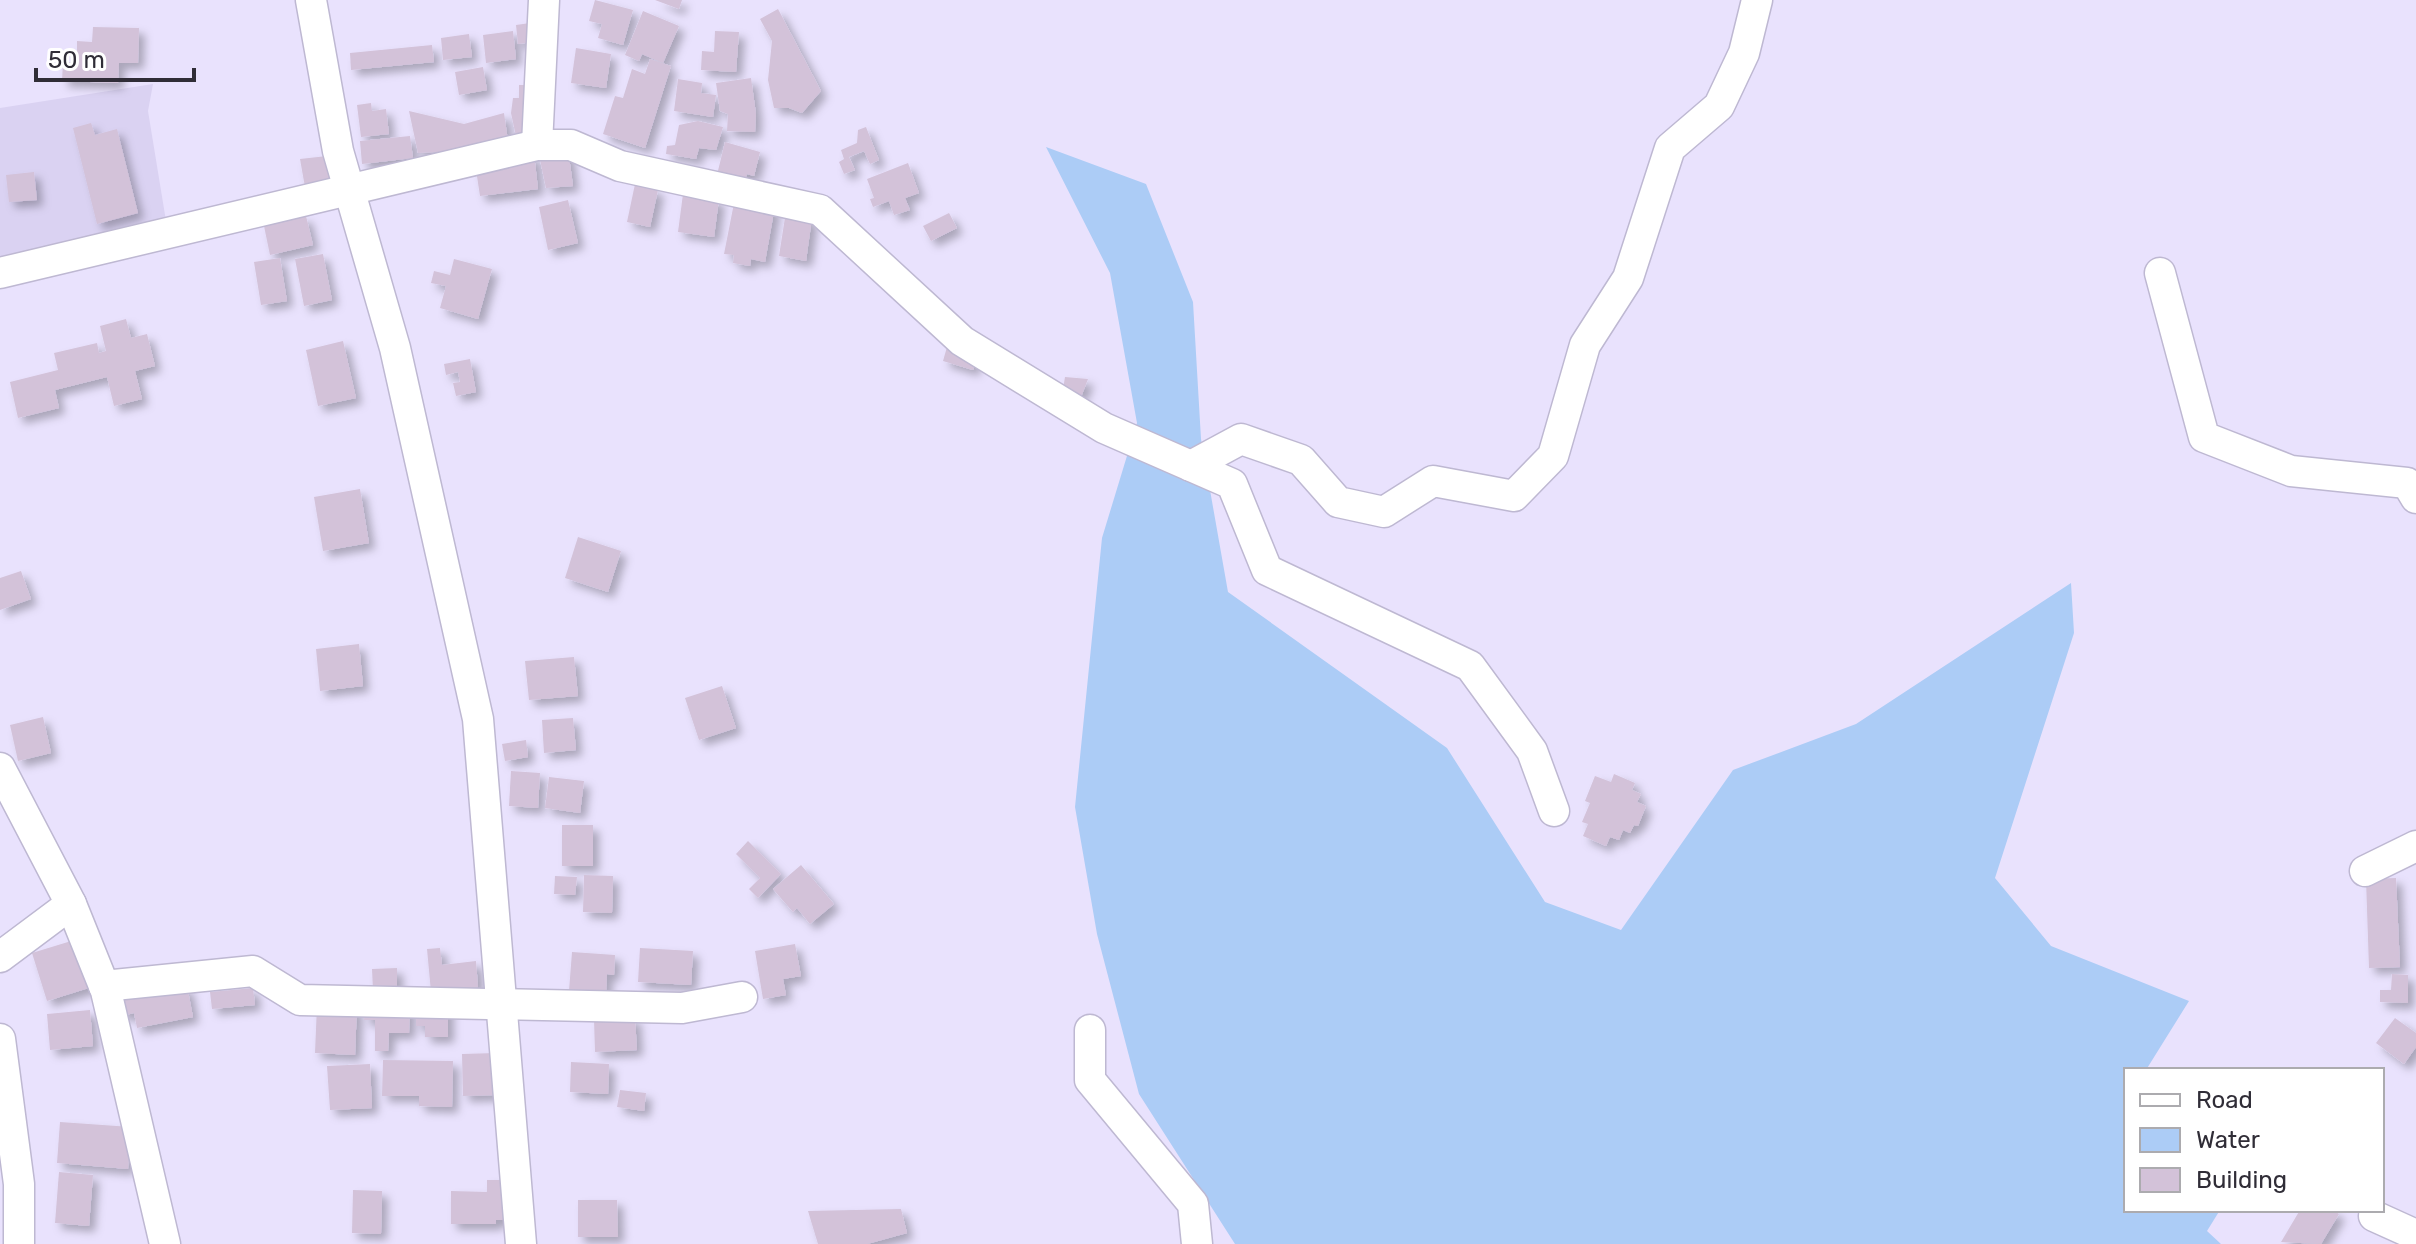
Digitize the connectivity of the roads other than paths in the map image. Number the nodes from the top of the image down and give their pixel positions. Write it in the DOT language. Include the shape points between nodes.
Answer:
graph roads {
  1 [pos="311,0"];
  2 [pos="544,0"];
  3 [pos="1757,0"];
  4 [pos="537,145"];
  5 [pos="351,190"];
  6 [pos="0,273"];
  7 [pos="2160,273"];
  8 [pos="1191,466"];
  9 [pos="2416,498"];
  10 [pos="0,768"];
  11 [pos="1554,811"];
  12 [pos="2416,846"];
  13 [pos="2365,871"];
  14 [pos="71,904"];
  15 [pos="0,957"];
  16 [pos="104,986"];
  17 [pos="742,997"];
  18 [pos="501,1003"];
  19 [pos="1090,1030"];
  20 [pos="0,1039"];
  21 [pos="2374,1216"];
  22 [pos="2416,1235"];
  23 [pos="19,1244"];
  24 [pos="165,1244"];
  25 [pos="521,1244"];
  26 [pos="1197,1244"];
  1 -- 5 [label="street" via="338,151"];
  2 -- 4 [label="street"];
  3 -- 8 [label="street" via="1744,53 1719,106 1670,148 1628,278 1585,345 1553,456 1514,496 1433,481 1384,512 1338,502 1301,460 1241,439"];
  4 -- 5 [label="street"];
  4 -- 8 [label="street" via="571,145 620,166 820,210 962,341 1104,428"];
  5 -- 6 [label="street"];
  5 -- 18 [label="street" via="395,348 478,719"];
  7 -- 9 [label="street" via="2204,437 2291,471 2407,483"];
  8 -- 11 [label="street" via="1232,484 1267,570 1470,666 1532,751"];
  10 -- 14 [label="street"];
  12 -- 13 [label="street"];
  14 -- 15 [label="street"];
  14 -- 16 [label="street"];
  16 -- 18 [label="street" via="253,971 300,1000"];
  16 -- 24 [label="street"];
  17 -- 18 [label="street" via="682,1008"];
  18 -- 25 [label="street"];
  19 -- 26 [label="street" via="1090,1080 1193,1204"];
  20 -- 23 [label="street" via="19,1184"];
  21 -- 22 [label="street"];
}
